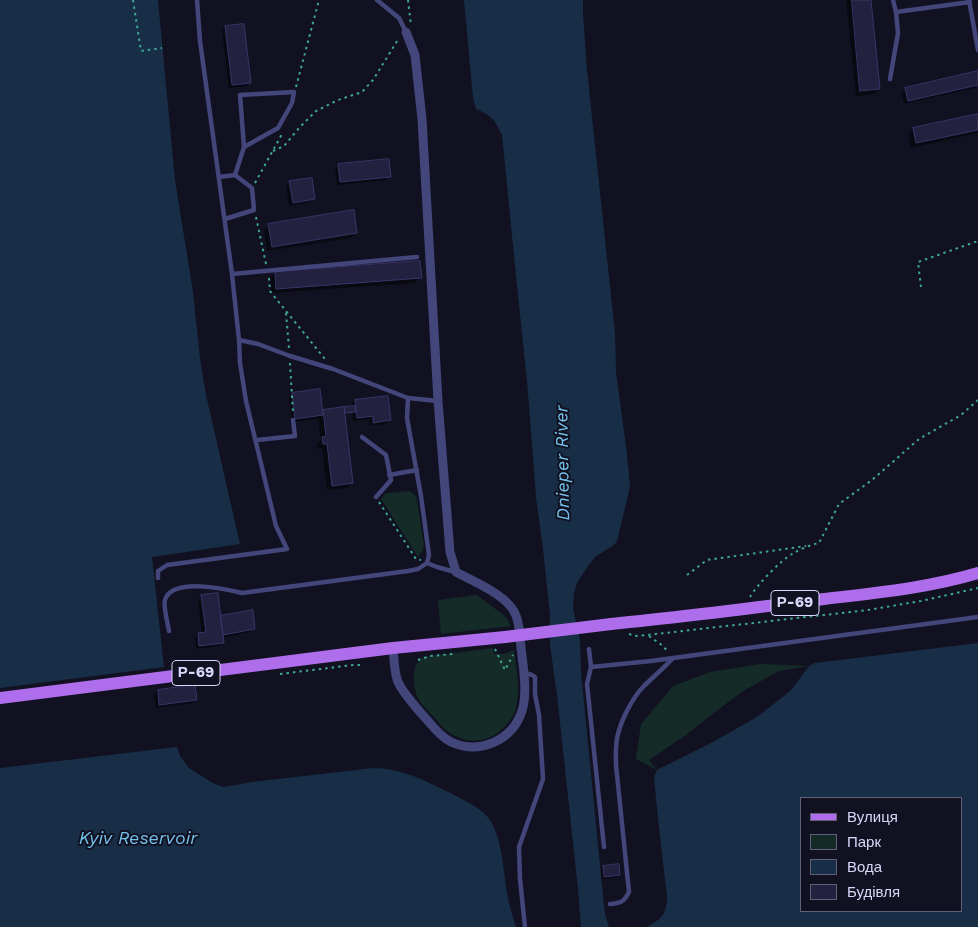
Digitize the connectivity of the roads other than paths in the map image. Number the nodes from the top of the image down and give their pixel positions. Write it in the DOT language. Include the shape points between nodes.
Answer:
graph roads {
  1 [pos="196,0"];
  2 [pos="377,0"];
  3 [pos="894,0"];
  4 [pos="969,1"];
  5 [pos="896,12"];
  6 [pos="406,32"];
  7 [pos="978,50"];
  8 [pos="890,79"];
  9 [pos="244,147"];
  10 [pos="235,175"];
  11 [pos="219,177"];
  12 [pos="225,219"];
  13 [pos="417,257"];
  14 [pos="232,274"];
  15 [pos="239,340"];
  16 [pos="408,398"];
  17 [pos="438,401"];
  18 [pos="293,420"];
  19 [pos="362,437"];
  20 [pos="257,440"];
  21 [pos="416,470"];
  22 [pos="390,475"];
  23 [pos="376,497"];
  24 [pos="427,562"];
  25 [pos="456,572"];
  26 [pos="978,573"];
  27 [pos="158,578"];
  28 [pos="978,617"];
  29 [pos="169,632"];
  30 [pos="393,648"];
  31 [pos="589,649"];
  32 [pos="673,658"];
  33 [pos="591,667"];
  34 [pos="523,672"];
  35 [pos="0,698"];
  36 [pos="604,847"];
  37 [pos="610,904"];
  38 [pos="525,927"];
  1 -- 11 [label="lane"];
  2 -- 6 [label="lane" via="399,18"];
  3 -- 5 [label="lane"];
  4 -- 5 [label="lane"];
  4 -- 7 [label="lane"];
  5 -- 8 [label="lane" via="898,33"];
  6 -- 17 [label="street" via="415,55 422,119"];
  9 -- 9 [label="lane" via="240,95 294,92 292,103 278,128"];
  9 -- 10 [label="lane"];
  10 -- 11 [label="lane"];
  10 -- 12 [label="lane" via="252,188 254,210"];
  11 -- 12 [label="lane"];
  12 -- 14 [label="lane"];
  13 -- 14 [label="lane"];
  14 -- 15 [label="lane"];
  15 -- 16 [label="lane" via="333,369"];
  15 -- 20 [label="lane" via="242,379"];
  16 -- 17 [label="lane"];
  16 -- 21 [label="lane" via="407,418"];
  17 -- 25 [label="street" via="450,552"];
  18 -- 20 [label="lane" via="295,436"];
  19 -- 22 [label="lane" via="386,455"];
  20 -- 27 [label="lane" via="276,526 286,549 167,564 158,571"];
  21 -- 22 [label="lane"];
  21 -- 24 [label="lane" via="429,555"];
  22 -- 23 [label="lane" via="390,480"];
  24 -- 25 [label="lane"];
  24 -- 29 [label="lane" via="408,571 242,593 218,587 179,589 165,600"];
  25 -- 34 [label="street" via="500,596 512,608 518,620"];
  26 -- 30 [label="main road, Р-69, bridge" via="918,586 741,610"];
  28 -- 32 [label="lane"];
  30 -- 34 [label="street" via="397,680 410,700 439,734 462,746 490,745 511,731 522,710"];
  30 -- 35 [label="main road, Р-69"];
  31 -- 33 [label="lane"];
  32 -- 33 [label="lane"];
  32 -- 37 [label="lane" via="643,687 630,706 618,734 616,765 630,892 626,900"];
  33 -- 36 [label="lane" via="588,684"];
  34 -- 38 [label="lane" via="535,677 543,779 519,846"];
}
